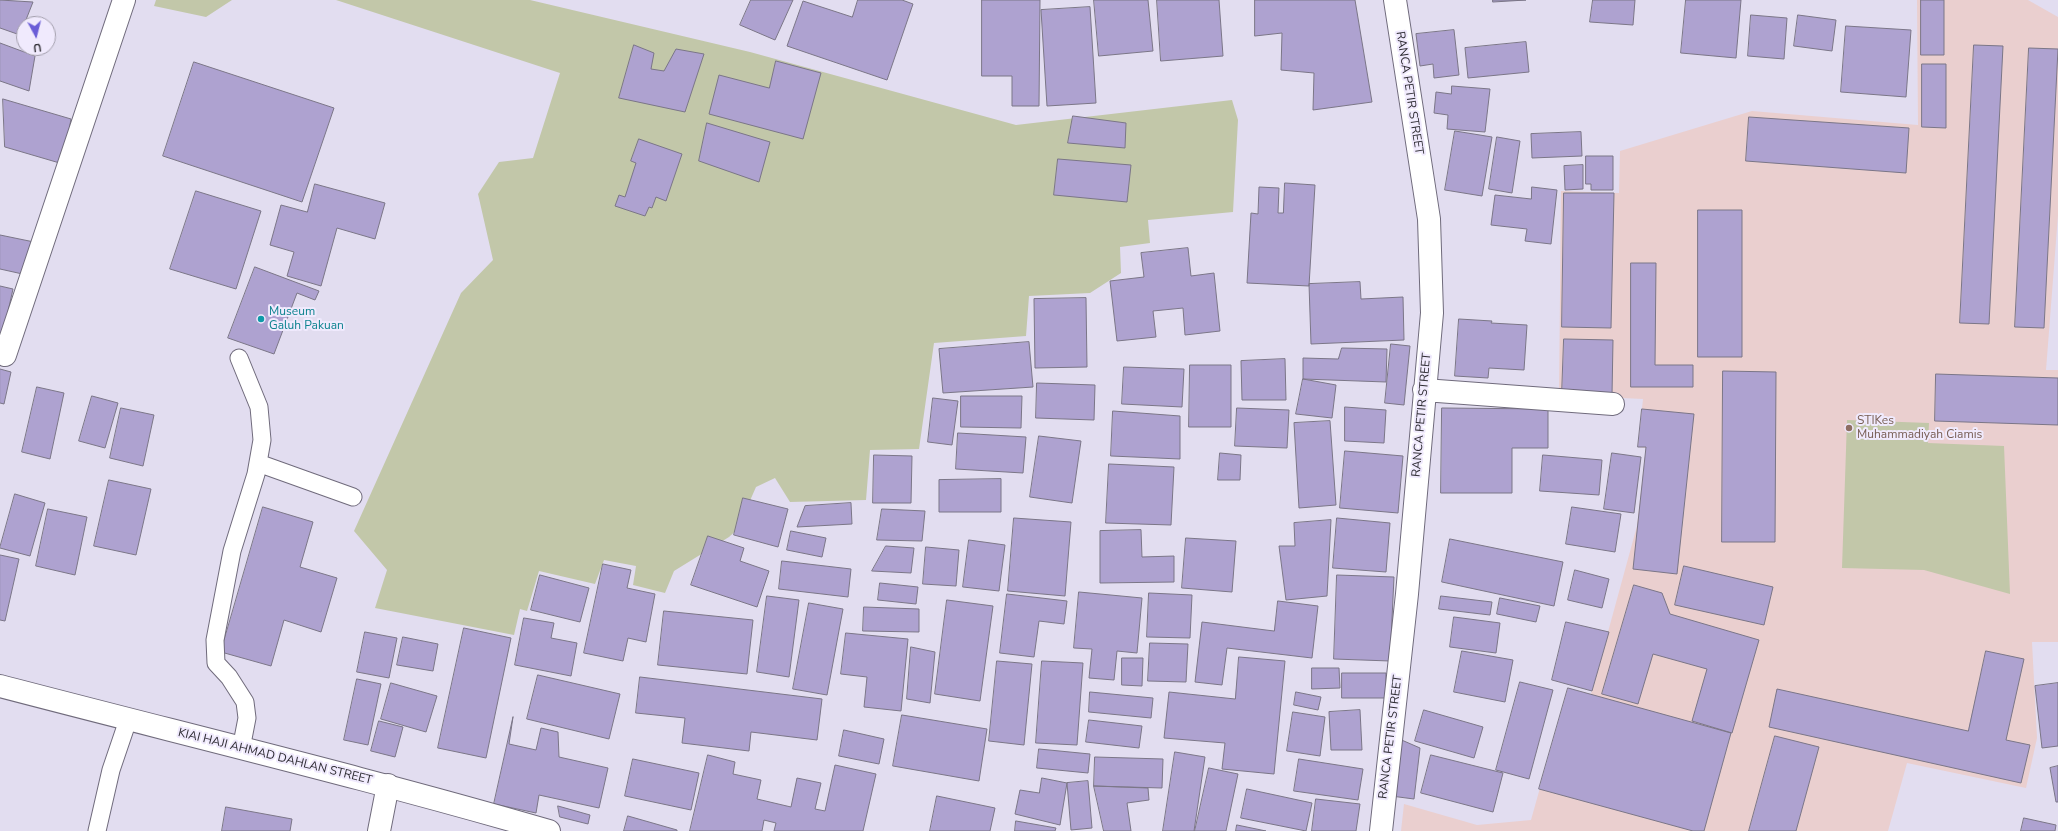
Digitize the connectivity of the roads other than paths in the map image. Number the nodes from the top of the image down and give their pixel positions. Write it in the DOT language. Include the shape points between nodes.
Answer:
graph roads {
  1 [pos="124,0"];
  2 [pos="1395,0"];
  3 [pos="5,355"];
  4 [pos="239,358"];
  5 [pos="1424,390"];
  6 [pos="1613,404"];
  7 [pos="258,463"];
  8 [pos="353,497"];
  9 [pos="0,686"];
  10 [pos="128,720"];
  11 [pos="241,749"];
  12 [pos="388,785"];
  13 [pos="97,831"];
  14 [pos="379,831"];
  15 [pos="549,831"];
  16 [pos="1381,831"];
  1 -- 3 [label="street"];
  2 -- 5 [label="street, RANCA PETIR STREET" via="1429,218 1432,313"];
  4 -- 7 [label="lane" via="260,406 262,440"];
  5 -- 6 [label="street"];
  5 -- 16 [label="street, RANCA PETIR STREET" via="1408,586"];
  7 -- 8 [label="lane"];
  7 -- 11 [label="lane" via="232,551 215,640 216,663 229,677 245,702 247,718"];
  9 -- 10 [label="street, KIAI HAJI AHMAD DAHLAN STREET"];
  10 -- 11 [label="street, KIAI HAJI AHMAD DAHLAN STREET"];
  10 -- 13 [label="lane" via="111,770"];
  11 -- 12 [label="street, KIAI HAJI AHMAD DAHLAN STREET"];
  12 -- 14 [label="street"];
  12 -- 15 [label="street, KIAI HAJI AHMAD DAHLAN STREET"];
}
